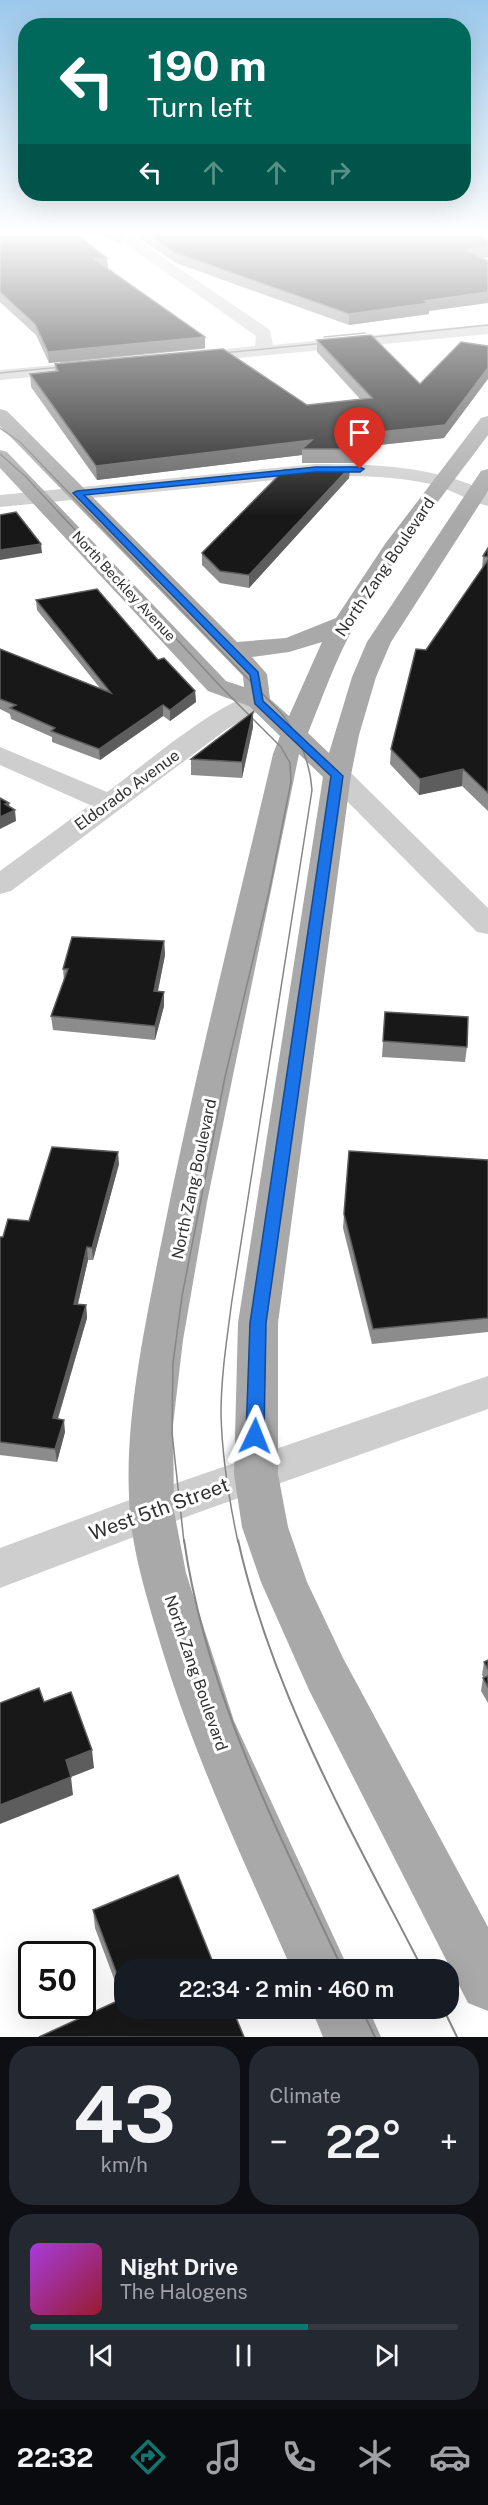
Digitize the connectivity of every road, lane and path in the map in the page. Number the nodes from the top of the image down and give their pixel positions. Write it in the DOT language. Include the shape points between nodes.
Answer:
graph roads {
  1 [pos="254,327"];
  2 [pos="419,327"];
  3 [pos="488,329"];
  4 [pos="264,345"];
  5 [pos="170,354"];
  6 [pos="0,364"];
  7 [pos="0,375"];
  8 [pos="0,415"];
  9 [pos="488,422"];
  10 [pos="0,456"];
  11 [pos="443,482"];
  12 [pos="484,490"];
  13 [pos="77,493"];
  14 [pos="39,497"];
  15 [pos="0,501"];
  16 [pos="344,623"];
  17 [pos="230,649"];
  18 [pos="258,702"];
  19 [pos="293,735"];
  20 [pos="0,755"];
  21 [pos="337,776"];
  22 [pos="109,803"];
  23 [pos="41,853"];
  24 [pos="0,863"];
  25 [pos="0,885"];
  26 [pos="488,925"];
  27 [pos="488,1392"];
  28 [pos="256,1474"];
  29 [pos="152,1511"];
  30 [pos="0,1568"];
  31 [pos="316,1959"];
  32 [pos="488,1983"];
  33 [pos="344,2019"];
  34 [pos="352,2037"];
  1 -- 4 [label="street" via="264,334"];
  2 -- 4 [label="street"];
  3 -- 4 [label="street"];
  4 -- 5 [label="street"];
  6 -- 7 [label="street" via="119,358"];
  8 -- 13 [label="main road, North Beckley Avenue"];
  9 -- 11 [label="main road, North Zang Boulevard"];
  10 -- 14 [label="main road, North Beckley Avenue"];
  11 -- 12 [label="street"];
  11 -- 13 [label="street" via="389,471 316,470"];
  11 -- 16 [label="main road, North Zang Boulevard"];
  12 -- 21 [label="main road, North Zang Boulevard" via="379,642 364,677"];
  13 -- 14 [label="street"];
  13 -- 17 [label="main road, North Beckley Avenue"];
  14 -- 15 [label="street"];
  14 -- 18 [label="main road, North Beckley Avenue" via="218,686"];
  16 -- 17 [label="main road" via="314,638 273,649"];
  16 -- 19 [label="main road, North Zang Boulevard"];
  17 -- 18 [label="main road, North Beckley Avenue" via="255,674"];
  18 -- 19 [label="main road, North Beckley Avenue"];
  18 -- 22 [label="street, Eldorado Avenue" via="218,723"];
  19 -- 21 [label="main road, North Beckley Avenue"];
  19 -- 29 [label="main road, North Zang Boulevard" via="285,754 188,1202 152,1425"];
  20 -- 22 [label="street"];
  21 -- 26 [label="street, North Beckley Avenue"];
  21 -- 28 [label="main road, North Zang Boulevard" via="258,1323"];
  22 -- 23 [label="street, Eldorado Avenue"];
  23 -- 24 [label="street"];
  23 -- 25 [label="street, Eldorado Avenue"];
  27 -- 28 [label="street, West 5th Street"];
  28 -- 29 [label="street, West 5th Street"];
  28 -- 32 [label="main road, North Zang Boulevard" via="265,1527 284,1582 326,1674"];
  29 -- 30 [label="street, West 5th Street"];
  29 -- 31 [label="main road, North Zang Boulevard" via="163,1573 210,1721"];
  33 -- 34 [label="main road"];
}
